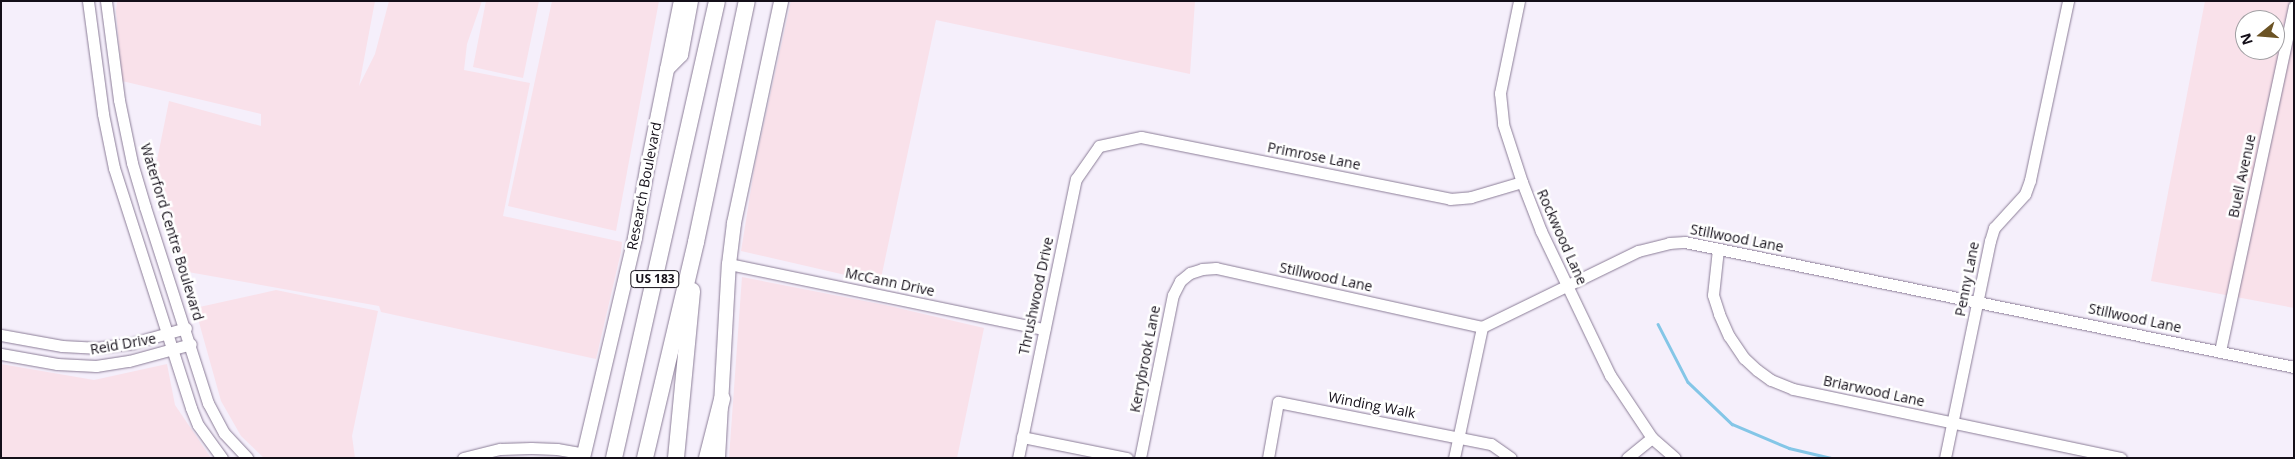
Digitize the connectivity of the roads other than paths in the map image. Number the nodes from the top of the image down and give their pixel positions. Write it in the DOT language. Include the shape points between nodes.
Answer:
graph roads {
  1 [pos="88,1"];
  2 [pos="106,1"];
  3 [pos="680,1"];
  4 [pos="691,1"];
  5 [pos="717,1"];
  6 [pos="747,1"];
  7 [pos="1519,1"];
  8 [pos="2068,1"];
  9 [pos="777,5"];
  10 [pos="2294,6"];
  11 [pos="667,69"];
  12 [pos="1099,146"];
  13 [pos="1522,182"];
  14 [pos="696,242"];
  15 [pos="1718,249"];
  16 [pos="729,264"];
  17 [pos="1190,273"];
  18 [pos="1567,286"];
  19 [pos="1979,301"];
  20 [pos="1482,326"];
  21 [pos="186,328"];
  22 [pos="1044,329"];
  23 [pos="167,333"];
  24 [pos="1,335"];
  25 [pos="191,344"];
  26 [pos="173,350"];
  27 [pos="2220,351"];
  28 [pos="1,354"];
  29 [pos="2294,367"];
  30 [pos="722,398"];
  31 [pos="1952,423"];
  32 [pos="1022,437"];
  33 [pos="1458,437"];
  34 [pos="1652,438"];
  35 [pos="583,456"];
  36 [pos="222,458"];
  37 [pos="247,458"];
  38 [pos="463,458"];
  39 [pos="614,458"];
  40 [pos="645,458"];
  41 [pos="676,458"];
  42 [pos="707,458"];
  43 [pos="718,458"];
  44 [pos="1018,458"];
  45 [pos="1127,458"];
  46 [pos="1140,458"];
  47 [pos="1268,458"];
  48 [pos="1454,458"];
  49 [pos="1511,458"];
  50 [pos="1627,458"];
  51 [pos="1675,458"];
  52 [pos="1945,458"];
  53 [pos="2121,458"];
  1 -- 23 [label="street" via="103,114 114,168"];
  2 -- 21 [label="street, Waterford Centre Boulevard" via="118,100 132,163"];
  3 -- 11 [label="main road, Research Boulevard"];
  4 -- 11 [label="main road" via="681,55"];
  5 -- 39 [label="highway, US 183"];
  6 -- 14 [label="highway, US 183"];
  7 -- 13 [label="street, Rockwood Lane" via="1500,94 1503,124"];
  8 -- 19 [label="street, Penny Lane" via="2030,180 2025,194 1994,228"];
  9 -- 16 [label="main road"];
  10 -- 27 [label="street, Buell Avenue"];
  11 -- 35 [label="main road, Research Boulevard" via="635,238"];
  12 -- 13 [label="street, Primrose Lane" via="1141,137 1450,199 1471,197"];
  12 -- 22 [label="street, Thrushwood Drive" via="1076,179"];
  13 -- 18 [label="street, Rockwood Lane"];
  14 -- 40 [label="highway, US 183"];
  14 -- 41 [label="highway"];
  15 -- 18 [label="street, Stillwood Lane" via="1685,242 1658,246 1638,251"];
  15 -- 19 [label="street, Stillwood Lane"];
  15 -- 31 [label="street, Briarwood Lane" via="1713,294 1719,314 1744,358 1757,370 1793,389"];
  16 -- 22 [label="street, McCann Drive"];
  16 -- 30 [label="main road"];
  17 -- 20 [label="street, Stillwood Lane" via="1216,268"];
  17 -- 46 [label="street, Kerrybrook Lane" via="1180,281 1173,295"];
  18 -- 20 [label="street, Stillwood Lane"];
  18 -- 34 [label="street, Rockwood Lane" via="1610,375"];
  19 -- 27 [label="street, Stillwood Lane"];
  19 -- 31 [label="street, Penny Lane"];
  20 -- 33 [label="street"];
  21 -- 23 [label="street, Reid Drive"];
  21 -- 25 [label="street, Waterford Centre Boulevard"];
  22 -- 32 [label="street, Thrushwood Drive"];
  23 -- 24 [label="street, Reid Drive" via="95,348 62,346"];
  23 -- 26 [label="street"];
  25 -- 26 [label="street, Reid Drive"];
  25 -- 37 [label="street, Waterford Centre Boulevard" via="215,420"];
  26 -- 28 [label="street, Reid Drive" via="96,366 56,364"];
  26 -- 36 [label="street" via="198,425"];
  27 -- 29 [label="street, Stillwood Lane"];
  30 -- 42 [label="highway"];
  30 -- 43 [label="main road"];
  31 -- 52 [label="street, Penny Lane"];
  31 -- 53 [label="street, Briarwood Lane"];
  32 -- 44 [label="street, Thrushwood Drive"];
  32 -- 45 [label="street"];
  33 -- 47 [label="street, Winding Walk" via="1278,402"];
  33 -- 48 [label="street"];
  33 -- 49 [label="street, Winding Walk" via="1491,444"];
  34 -- 50 [label="street"];
  34 -- 51 [label="street, Rockwood Lane"];
  35 -- 38 [label="street" via="557,449 531,448 500,450"];
}
